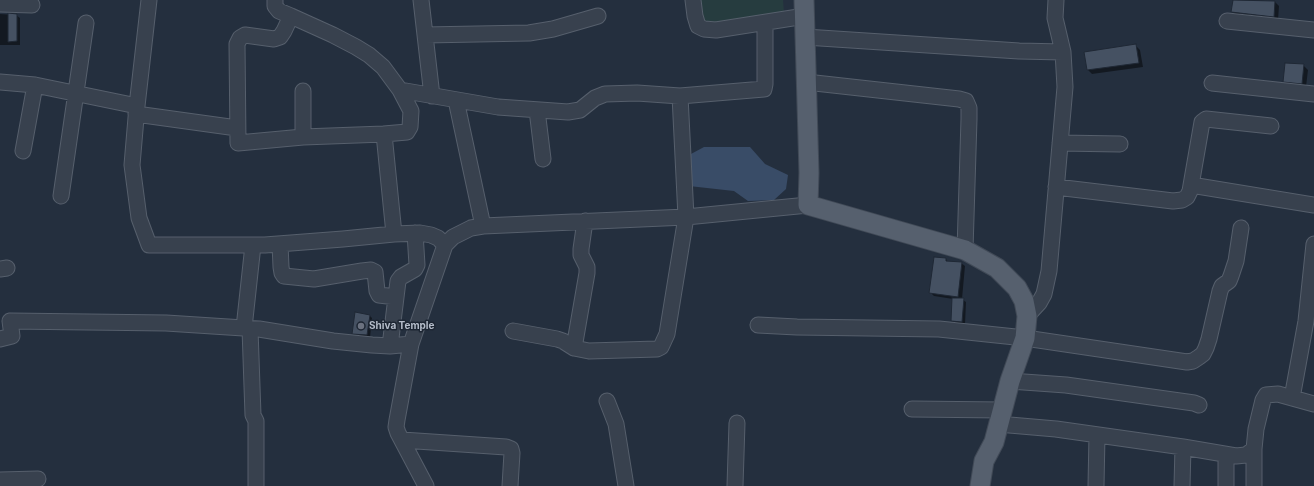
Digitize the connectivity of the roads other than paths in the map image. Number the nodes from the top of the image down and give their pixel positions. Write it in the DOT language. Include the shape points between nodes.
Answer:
graph roads {
  1 [pos="149,0"];
  2 [pos="274,0"];
  3 [pos="421,0"];
  4 [pos="693,0"];
  5 [pos="1056,0"];
  6 [pos="0,4"];
  7 [pos="32,5"];
  8 [pos="805,8"];
  9 [pos="291,16"];
  10 [pos="598,16"];
  11 [pos="1227,21"];
  12 [pos="86,23"];
  13 [pos="765,23"];
  14 [pos="1314,30"];
  15 [pos="424,35"];
  16 [pos="805,36"];
  17 [pos="1063,52"];
  18 [pos="0,82"];
  19 [pos="806,82"];
  20 [pos="1212,84"];
  21 [pos="35,85"];
  22 [pos="400,90"];
  23 [pos="302,91"];
  24 [pos="76,94"];
  25 [pos="1314,94"];
  26 [pos="432,96"];
  27 [pos="680,96"];
  28 [pos="456,100"];
  29 [pos="136,110"];
  30 [pos="537,110"];
  31 [pos="1271,126"];
  32 [pos="238,128"];
  33 [pos="384,134"];
  34 [pos="302,138"];
  35 [pos="1060,143"];
  36 [pos="1120,144"];
  37 [pos="23,151"];
  38 [pos="543,159"];
  39 [pos="1191,184"];
  40 [pos="1056,187"];
  41 [pos="61,196"];
  42 [pos="808,205"];
  43 [pos="1314,205"];
  44 [pos="686,217"];
  45 [pos="585,221"];
  46 [pos="483,226"];
  47 [pos="1240,228"];
  48 [pos="415,233"];
  49 [pos="394,234"];
  50 [pos="280,244"];
  51 [pos="1314,244"];
  52 [pos="253,245"];
  53 [pos="445,245"];
  54 [pos="965,250"];
  55 [pos="396,298"];
  56 [pos="1027,316"];
  57 [pos="758,325"];
  58 [pos="247,328"];
  59 [pos="513,331"];
  60 [pos="0,338"];
  61 [pos="1025,338"];
  62 [pos="412,344"];
  63 [pos="390,346"];
  64 [pos="574,348"];
  65 [pos="1010,381"];
  66 [pos="1292,398"];
  67 [pos="607,401"];
  68 [pos="1314,404"];
  69 [pos="1199,405"];
  70 [pos="912,409"];
  71 [pos="1000,417"];
  72 [pos="737,423"];
  73 [pos="1097,435"];
  74 [pos="402,440"];
  75 [pos="994,442"];
  76 [pos="1183,447"];
  77 [pos="1254,449"];
  78 [pos="1226,454"];
  79 [pos="38,479"];
  80 [pos="0,480"];
  81 [pos="19,483"];
  82 [pos="256,486"];
  83 [pos="426,486"];
  84 [pos="510,486"];
  85 [pos="626,486"];
  86 [pos="735,486"];
  87 [pos="980,486"];
  88 [pos="991,486"];
  89 [pos="1096,486"];
  90 [pos="1182,486"];
  91 [pos="1226,486"];
  92 [pos="1254,486"];
  1 -- 29 [label="street"];
  2 -- 9 [label="street" via="279,11"];
  3 -- 15 [label="street"];
  4 -- 13 [label="street" via="698,26 704,30"];
  5 -- 17 [label="street" via="1056,26"];
  6 -- 7 [label="street"];
  8 -- 13 [label="street"];
  8 -- 16 [label="main road"];
  9 -- 22 [label="street" via="370,55 383,67"];
  9 -- 32 [label="street" via="280,37 274,39 245,35 237,44"];
  10 -- 15 [label="street" via="540,32"];
  11 -- 14 [label="street"];
  12 -- 24 [label="street"];
  13 -- 27 [label="street" via="764,89"];
  15 -- 26 [label="street"];
  16 -- 17 [label="street"];
  16 -- 19 [label="main road"];
  17 -- 35 [label="street" via="1065,87"];
  18 -- 21 [label="street"];
  19 -- 42 [label="main road"];
  19 -- 54 [label="street" via="959,99 966,102 969,119"];
  20 -- 25 [label="street"];
  21 -- 24 [label="street"];
  21 -- 37 [label="street"];
  22 -- 26 [label="street"];
  22 -- 33 [label="street" via="411,111 410,127 407,132"];
  23 -- 34 [label="street"];
  24 -- 29 [label="street"];
  24 -- 41 [label="street"];
  26 -- 28 [label="street"];
  27 -- 30 [label="street" via="605,94 595,98 580,110"];
  27 -- 44 [label="street"];
  28 -- 30 [label="street"];
  28 -- 46 [label="street"];
  29 -- 32 [label="street"];
  29 -- 52 [label="street" via="132,165 139,218 149,245"];
  30 -- 38 [label="street"];
  31 -- 39 [label="street" via="1206,119 1202,122"];
  32 -- 34 [label="street" via="238,143"];
  33 -- 34 [label="street"];
  33 -- 49 [label="street"];
  35 -- 36 [label="street"];
  35 -- 40 [label="street"];
  39 -- 40 [label="street" via="1187,197 1173,201"];
  39 -- 43 [label="street"];
  40 -- 56 [label="street" via="1047,283 1039,303"];
  42 -- 44 [label="street"];
  42 -- 54 [label="main road"];
  44 -- 45 [label="street"];
  44 -- 64 [label="street" via="668,329 661,347 607,351"];
  45 -- 46 [label="street"];
  45 -- 64 [label="street" via="581,249 587,273"];
  46 -- 53 [label="street" via="462,232"];
  47 -- 61 [label="street" via="1232,276 1220,291 1203,354 1193,361"];
  48 -- 49 [label="street"];
  48 -- 53 [label="street" via="431,235"];
  48 -- 55 [label="street" via="417,265 412,271 401,276"];
  49 -- 50 [label="street"];
  50 -- 52 [label="street"];
  50 -- 55 [label="street" via="284,276 314,279 371,270 375,272 379,295"];
  51 -- 66 [label="street" via="1306,321"];
  52 -- 58 [label="street"];
  53 -- 62 [label="street"];
  54 -- 56 [label="main road" via="997,268 1017,288"];
  55 -- 63 [label="street"];
  56 -- 61 [label="main road"];
  57 -- 61 [label="street" via="939,329"];
  58 -- 60 [label="street" via="166,323 10,321 12,336"];
  58 -- 63 [label="street"];
  58 -- 82 [label="street" via="253,415 256,421"];
  59 -- 64 [label="street" via="557,339"];
  61 -- 65 [label="main road"];
  62 -- 63 [label="street"];
  62 -- 74 [label="street" via="396,427"];
  65 -- 69 [label="street" via="1066,385 1194,402"];
  65 -- 71 [label="main road"];
  66 -- 68 [label="street"];
  66 -- 77 [label="street" via="1278,394 1266,395 1256,428"];
  67 -- 85 [label="street" via="616,424"];
  70 -- 71 [label="street"];
  71 -- 73 [label="street"];
  71 -- 75 [label="main road"];
  72 -- 86 [label="street"];
  73 -- 76 [label="street"];
  73 -- 89 [label="street"];
  74 -- 83 [label="street"];
  74 -- 84 [label="street" via="511,449"];
  75 -- 87 [label="main road" via="984,460"];
  75 -- 88 [label="main road" via="995,458"];
  76 -- 78 [label="street"];
  76 -- 90 [label="street"];
  77 -- 78 [label="street" via="1246,455"];
  77 -- 92 [label="street"];
  78 -- 91 [label="street"];
  79 -- 81 [label="street"];
  80 -- 81 [label="street"];
}
